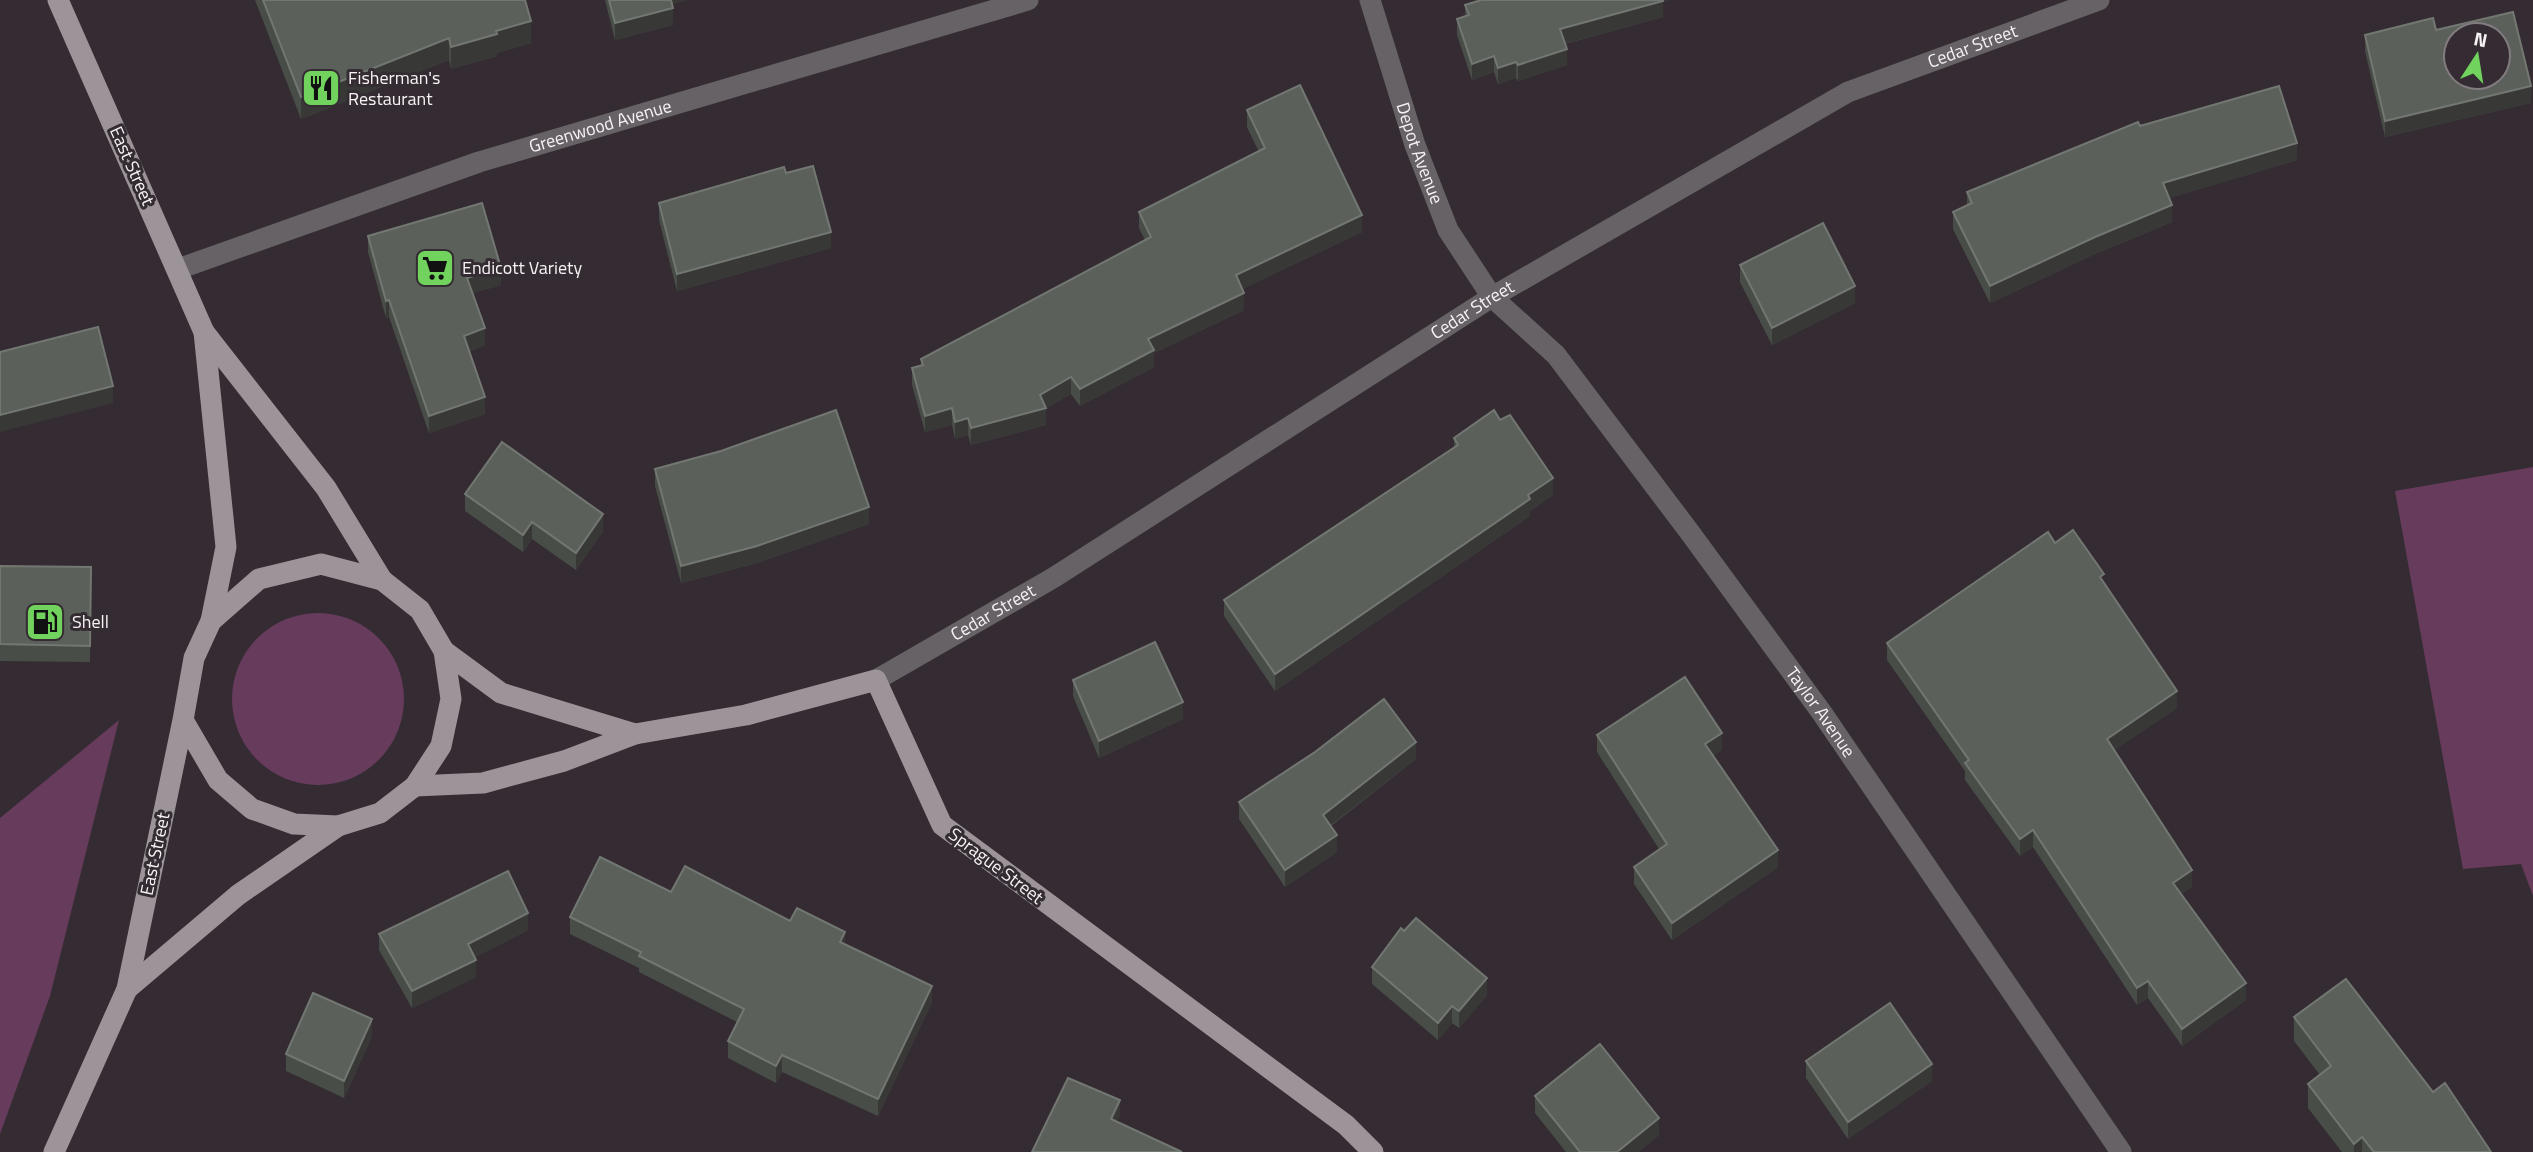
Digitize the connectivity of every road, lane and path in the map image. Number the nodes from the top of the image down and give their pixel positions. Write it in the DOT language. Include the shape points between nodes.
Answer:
graph roads {
  1 [pos="58,0"];
  2 [pos="1028,0"];
  3 [pos="1370,0"];
  4 [pos="2099,0"];
  5 [pos="177,269"];
  6 [pos="1492,297"];
  7 [pos="204,331"];
  8 [pos="382,580"];
  9 [pos="211,621"];
  10 [pos="444,651"];
  11 [pos="876,680"];
  12 [pos="183,720"];
  13 [pos="635,734"];
  14 [pos="415,786"];
  15 [pos="338,826"];
  16 [pos="127,989"];
  17 [pos="54,1152"];
  18 [pos="1373,1152"];
  19 [pos="2121,1152"];
  1 -- 5 [label="main road, East Street"];
  2 -- 5 [label="street, Greenwood Avenue" via="479,162"];
  3 -- 6 [label="street, Depot Avenue" via="1415,145 1448,230"];
  4 -- 6 [label="street, Cedar Street" via="1848,92"];
  5 -- 7 [label="main road, East Street"];
  6 -- 11 [label="street, Cedar Street" via="1053,578"];
  6 -- 19 [label="street, Taylor Avenue" via="1556,355 1822,713"];
  7 -- 8 [label="main road, East Street" via="326,488"];
  7 -- 9 [label="main road, East Street" via="226,547"];
  8 -- 9 [label="main road" via="321,564 259,579"];
  8 -- 10 [label="main road" via="420,610"];
  9 -- 12 [label="main road, East Street" via="194,658"];
  10 -- 13 [label="main road" via="501,692"];
  10 -- 14 [label="main road" via="451,699 446,723 441,746"];
  11 -- 13 [label="main road" via="746,715"];
  11 -- 18 [label="main road, Sprague Street" via="942,825 1346,1125"];
  12 -- 15 [label="main road" via="218,780 253,809 294,824"];
  12 -- 16 [label="main road, East Street"];
  13 -- 14 [label="main road" via="565,761 483,783"];
  14 -- 15 [label="main road" via="380,813"];
  15 -- 16 [label="main road, East Street" via="238,895"];
  16 -- 17 [label="main road, East Street"];
}
